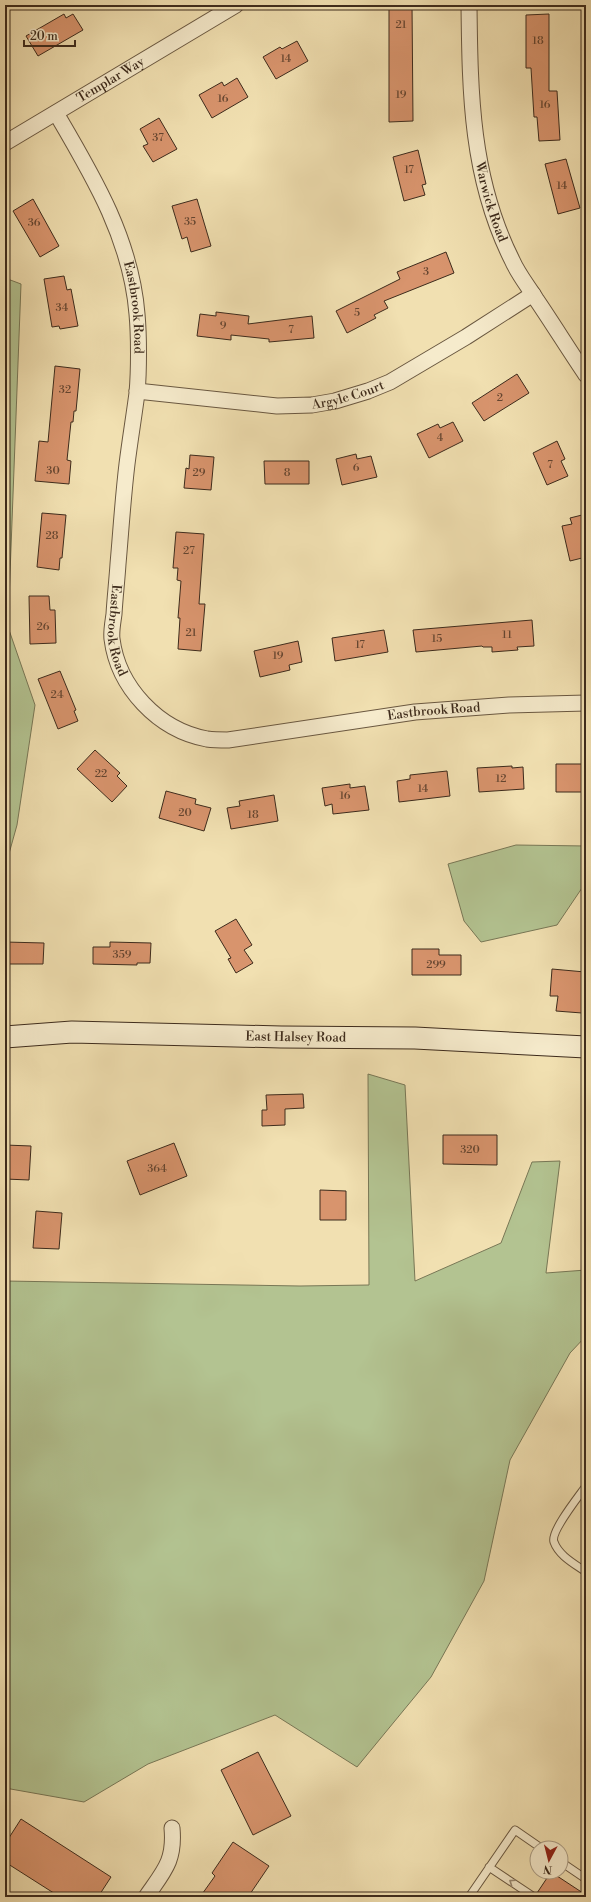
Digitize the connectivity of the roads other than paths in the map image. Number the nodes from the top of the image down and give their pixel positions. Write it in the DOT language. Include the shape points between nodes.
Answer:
graph roads {
  1 [pos="236,5"];
  2 [pos="469,5"];
  3 [pos="56,113"];
  4 [pos="5,143"];
  5 [pos="533,294"];
  6 [pos="586,376"];
  7 [pos="137,391"];
  8 [pos="586,703"];
  9 [pos="5,1037"];
  10 [pos="586,1047"];
  11 [pos="586,1486"];
  12 [pos="586,1572"];
  13 [pos="172,1828"];
  14 [pos="529,1840"];
  15 [pos="489,1867"];
  16 [pos="569,1867"];
  17 [pos="586,1879"];
  18 [pos="146,1897"];
  19 [pos="469,1897"];
  20 [pos="534,1897"];
  1 -- 3 [label="street, Templar Way"];
  2 -- 5 [label="street, Warwick Road" via="473,118 479,164 498,230 513,262"];
  3 -- 4 [label="street, Templar Way"];
  3 -- 7 [label="street, Eastbrook Road" via="91,172 124,246 137,314"];
  5 -- 6 [label="street, Warwick Road"];
  5 -- 7 [label="street, Argyle Court" via="390,382 368,392 335,401 312,405 277,406"];
  7 -- 8 [label="street, Eastbrook Road" via="127,465 112,637 116,655 132,690 156,715 197,737 228,740 415,712 509,705"];
  9 -- 10 [label="street, East Halsey Road" via="72,1032 281,1038 415,1038"];
  11 -- 12 [label="lane" via="554,1534 553,1541 558,1550"];
  13 -- 18 [label="street" via="174,1845 168,1865"];
  14 -- 15 [label="lane" via="515,1830"];
  15 -- 19 [label="lane"];
  20 -- 15 [label="lane, one-way"];
  16 -- 17 [label="lane"];
}
